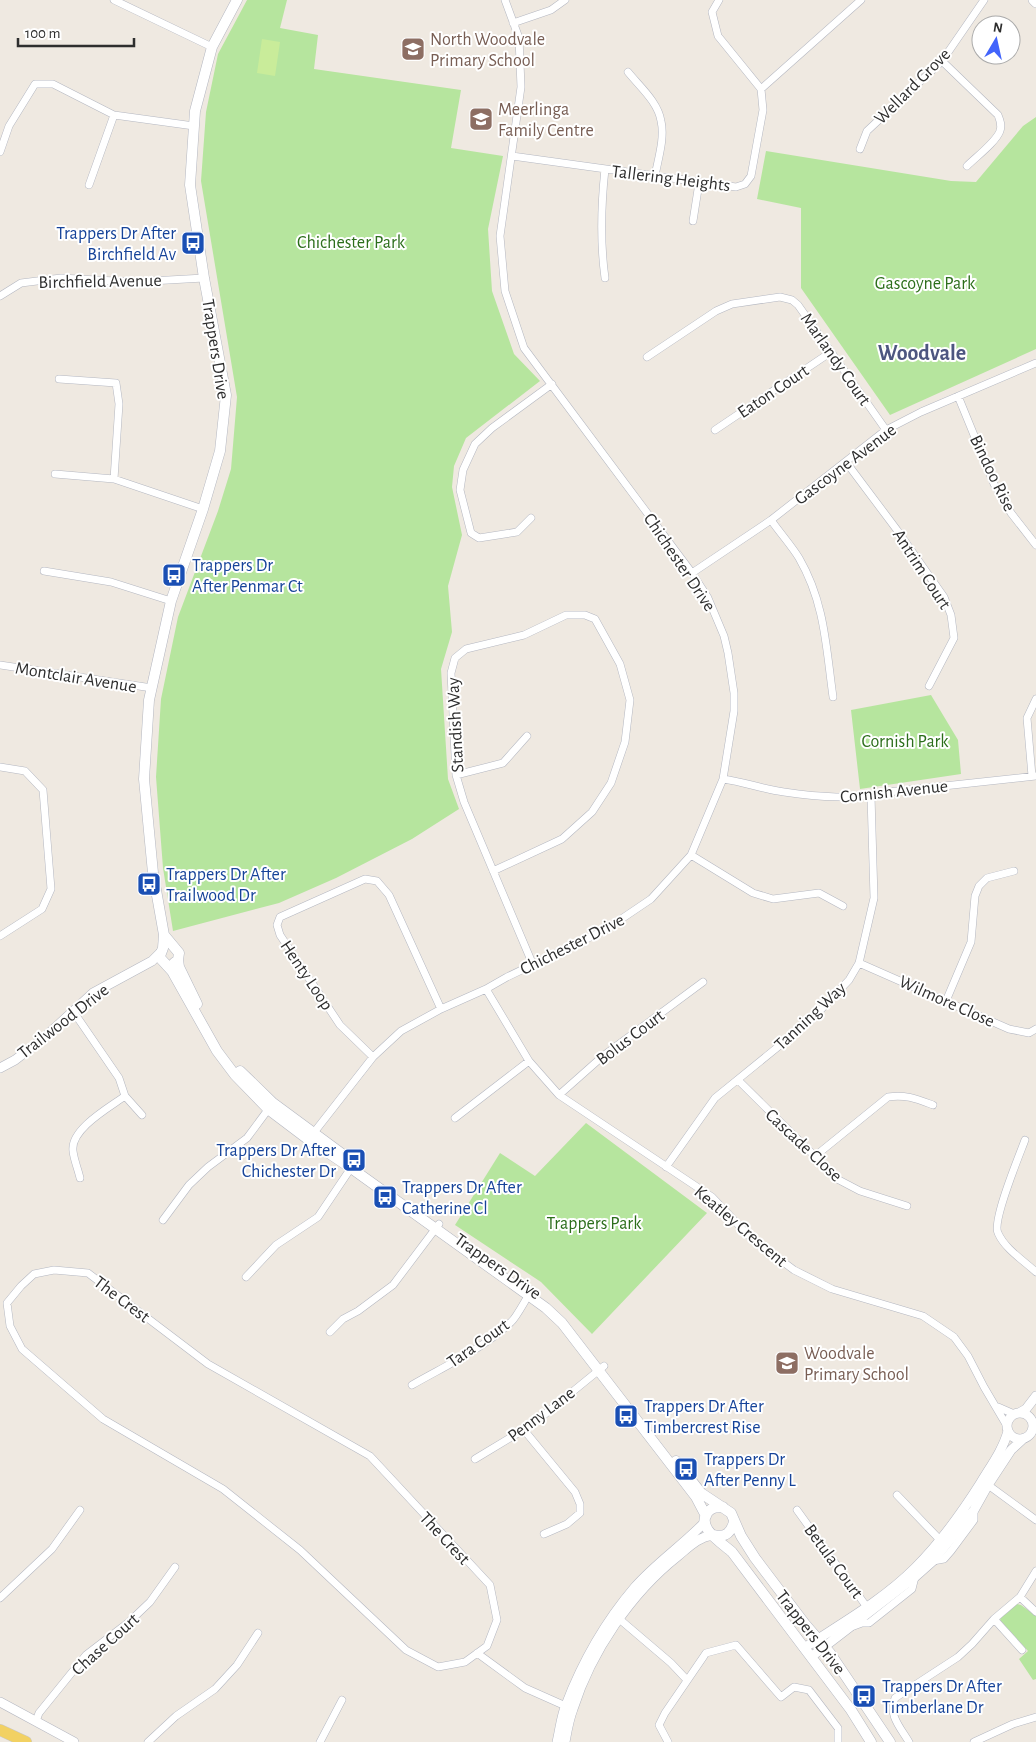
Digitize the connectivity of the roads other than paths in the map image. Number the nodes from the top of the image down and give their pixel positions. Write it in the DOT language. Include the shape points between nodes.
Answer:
graph roads {
  1 [pos="114,0"];
  2 [pos="237,0"];
  3 [pos="505,0"];
  4 [pos="565,0"];
  5 [pos="719,0"];
  6 [pos="861,0"];
  7 [pos="984,0"];
  8 [pos="1032,0"];
  9 [pos="126,3"];
  10 [pos="1036,3"];
  11 [pos="513,23"];
  12 [pos="212,47"];
  13 [pos="942,61"];
  14 [pos="628,72"];
  15 [pos="761,89"];
  16 [pos="114,116"];
  17 [pos="194,126"];
  18 [pos="860,149"];
  19 [pos="0,152"];
  20 [pos="512,156"];
  21 [pos="967,166"];
  22 [pos="605,169"];
  23 [pos="655,176"];
  24 [pos="699,182"];
  25 [pos="89,185"];
  26 [pos="693,221"];
  27 [pos="204,278"];
  28 [pos="605,278"];
  29 [pos="0,296"];
  30 [pos="831,352"];
  31 [pos="647,357"];
  32 [pos="1036,363"];
  33 [pos="59,379"];
  34 [pos="552,384"];
  35 [pos="958,396"];
  36 [pos="716,430"];
  37 [pos="886,430"];
  38 [pos="846,462"];
  39 [pos="55,474"];
  40 [pos="114,479"];
  41 [pos="203,509"];
  42 [pos="531,518"];
  43 [pos="771,520"];
  44 [pos="1036,545"];
  45 [pos="44,571"];
  46 [pos="692,573"];
  47 [pos="171,601"];
  48 [pos="0,665"];
  49 [pos="929,686"];
  50 [pos="152,688"];
  51 [pos="833,697"];
  52 [pos="1036,699"];
  53 [pos="527,736"];
  54 [pos="0,767"];
  55 [pos="456,775"];
  56 [pos="1034,776"];
  57 [pos="723,779"];
  58 [pos="871,796"];
  59 [pos="691,855"];
  60 [pos="493,870"];
  61 [pos="1014,871"];
  62 [pos="843,906"];
  63 [pos="164,935"];
  64 [pos="0,936"];
  65 [pos="175,947"];
  66 [pos="164,957"];
  67 [pos="178,960"];
  68 [pos="859,963"];
  69 [pos="533,965"];
  70 [pos="703,982"];
  71 [pos="486,989"];
  72 [pos="946,1001"];
  73 [pos="441,1009"];
  74 [pos="73,1011"];
  75 [pos="1036,1029"];
  76 [pos="373,1057"];
  77 [pos="529,1061"];
  78 [pos="0,1068"];
  79 [pos="738,1080"];
  80 [pos="560,1095"];
  81 [pos="125,1096"];
  82 [pos="933,1105"];
  83 [pos="271,1106"];
  84 [pos="142,1115"];
  85 [pos="455,1118"];
  86 [pos="311,1136"];
  87 [pos="1025,1140"];
  88 [pos="814,1157"];
  89 [pos="353,1166"];
  90 [pos="666,1167"];
  91 [pos="80,1178"];
  92 [pos="907,1206"];
  93 [pos="163,1220"];
  94 [pos="437,1226"];
  95 [pos="1036,1272"];
  96 [pos="246,1277"];
  97 [pos="530,1292"];
  98 [pos="3,1302"];
  99 [pos="330,1332"];
  100 [pos="601,1368"];
  101 [pos="412,1385"];
  102 [pos="1036,1396"];
  103 [pos="995,1405"];
  104 [pos="1017,1414"];
  105 [pos="1034,1419"];
  106 [pos="1008,1428"];
  107 [pos="524,1430"];
  108 [pos="1024,1438"];
  109 [pos="475,1459"];
  110 [pos="985,1483"];
  111 [pos="897,1495"];
  112 [pos="723,1507"];
  113 [pos="80,1510"];
  114 [pos="797,1510"];
  115 [pos="974,1510"];
  116 [pos="705,1519"];
  117 [pos="1036,1520"];
  118 [pos="734,1522"];
  119 [pos="544,1534"];
  120 [pos="713,1535"];
  121 [pos="943,1543"];
  122 [pos="933,1561"];
  123 [pos="175,1567"];
  124 [pos="1036,1571"];
  125 [pos="915,1577"];
  126 [pos="1020,1597"];
  127 [pos="0,1598"];
  128 [pos="869,1609"];
  129 [pos="1036,1612"];
  130 [pos="616,1616"];
  131 [pos="994,1620"];
  132 [pos="852,1627"];
  133 [pos="258,1634"];
  134 [pos="818,1639"];
  135 [pos="804,1648"];
  136 [pos="824,1648"];
  137 [pos="1022,1650"];
  138 [pos="477,1653"];
  139 [pos="811,1657"];
  140 [pos="687,1680"];
  141 [pos="342,1700"];
  142 [pos="0,1702"];
  143 [pos="569,1707"];
  144 [pos="1036,1717"];
  145 [pos="36,1721"];
  146 [pos="0,1730"];
  147 [pos="26,1742"];
  148 [pos="74,1742"];
  149 [pos="148,1742"];
  150 [pos="320,1742"];
  151 [pos="557,1742"];
  152 [pos="565,1742"];
  153 [pos="668,1742"];
  154 [pos="838,1742"];
  155 [pos="871,1742"];
  156 [pos="890,1742"];
  157 [pos="909,1742"];
  158 [pos="974,1742"];
  1 -- 9 [label="street"];
  2 -- 12 [label="main road, Trappers Drive"];
  3 -- 11 [label="street, Chichester Drive"];
  4 -- 11 [label="street" via="551,10"];
  5 -- 15 [label="street" via="712,12 718,36"];
  6 -- 15 [label="street"];
  7 -- 13 [label="street, Wellard Grove"];
  8 -- 10 [label="street"];
  9 -- 12 [label="street"];
  11 -- 20 [label="street, Chichester Drive" via="519,38 521,87"];
  12 -- 17 [label="main road, Trappers Drive"];
  13 -- 18 [label="street, Wellard Grove" via="867,131"];
  13 -- 21 [label="street" via="998,115 1001,122 996,137"];
  14 -- 23 [label="street" via="652,102 662,122"];
  15 -- 24 [label="street, Tallering Heights" via="763,110 748,180 736,188"];
  16 -- 17 [label="street"];
  16 -- 19 [label="street" via="53,84 35,84 9,126"];
  16 -- 25 [label="street"];
  17 -- 27 [label="main road, Trappers Drive" via="190,185"];
  20 -- 22 [label="street, Tallering Heights"];
  20 -- 34 [label="street, Chichester Drive" via="500,236 504,291 524,348"];
  22 -- 23 [label="street, Tallering Heights"];
  22 -- 28 [label="street" via="600,214"];
  23 -- 24 [label="street, Tallering Heights"];
  24 -- 26 [label="street"];
  27 -- 29 [label="street, Birchfield Avenue" via="133,282 61,278 21,283"];
  27 -- 41 [label="main road, Trappers Drive" via="226,395 220,451"];
  30 -- 31 [label="street, Marlandy Court" via="798,305 780,297 725,306"];
  30 -- 36 [label="street, Eaton Court"];
  30 -- 37 [label="street, Marlandy Court"];
  32 -- 35 [label="street, Gascoyne Avenue"];
  33 -- 40 [label="street" via="116,383"];
  34 -- 42 [label="street" via="492,428 476,444 463,470 460,490 471,533 479,538 517,532"];
  34 -- 46 [label="street, Chichester Drive"];
  35 -- 37 [label="street, Gascoyne Avenue"];
  35 -- 44 [label="street, Bindoo Rise" via="994,484 1011,514"];
  37 -- 38 [label="street, Gascoyne Avenue"];
  38 -- 43 [label="street, Gascoyne Avenue"];
  38 -- 49 [label="street, Antrim Court" via="944,597 951,615 954,638"];
  39 -- 40 [label="street"];
  40 -- 41 [label="street"];
  41 -- 47 [label="main road, Trappers Drive"];
  43 -- 46 [label="street, Gascoyne Avenue"];
  43 -- 51 [label="street" via="798,557 811,583 823,618"];
  45 -- 47 [label="street" via="111,582"];
  46 -- 57 [label="street, Chichester Drive" via="718,619 733,676 734,711"];
  47 -- 50 [label="main road, Trappers Drive"];
  48 -- 50 [label="street, Montclair Avenue"];
  50 -- 63 [label="main road, Trappers Drive" via="144,779 153,873"];
  52 -- 56 [label="street" via="1027,718"];
  53 -- 55 [label="street" via="503,763"];
  54 -- 64 [label="street" via="25,771 43,790 51,889 42,909"];
  55 -- 60 [label="street, Standish Way"];
  55 -- 60 [label="street, Standish Way" via="451,673 455,658 466,648 524,635 566,615 585,615 595,619 620,664 630,700 625,742 611,783 592,812 562,839"];
  56 -- 58 [label="street, Cornish Avenue"];
  57 -- 58 [label="street, Cornish Avenue" via="782,792 830,797"];
  57 -- 59 [label="street, Chichester Drive"];
  58 -- 68 [label="street, Tanning Way" via="874,898"];
  59 -- 62 [label="street" via="752,893 773,900 819,893"];
  59 -- 69 [label="street, Chichester Drive" via="651,899 605,930"];
  60 -- 69 [label="street, Standish Way"];
  61 -- 72 [label="street" via="987,878 979,886 975,896 971,942"];
  63 -- 65 [label="main road"];
  63 -- 66 [label="main road, Trappers Drive"];
  65 -- 66 [label="main road" via="167,946"];
  65 -- 67 [label="main road" via="179,952"];
  66 -- 67 [label="main road" via="171,964"];
  66 -- 74 [label="street, Trailwood Drive" via="92,993"];
  66 -- 83 [label="main road, Trappers Drive" via="217,1051 235,1075"];
  67 -- 83 [label="main road, Trappers Drive" via="200,1010 222,1047"];
  68 -- 72 [label="street, Wilmore Close"];
  68 -- 79 [label="street, Tanning Way" via="849,980 811,1020"];
  69 -- 71 [label="street, Chichester Drive"];
  70 -- 80 [label="street, Bolus Court" via="603,1056"];
  71 -- 73 [label="street, Chichester Drive"];
  71 -- 77 [label="street, Keatley Crescent"];
  72 -- 75 [label="street, Wilmore Close" via="1009,1028 1029,1032"];
  73 -- 76 [label="street, Chichester Drive" via="401,1031"];
  73 -- 76 [label="street, Henty Loop" via="389,895 377,881 365,879 280,917 277,925 280,935 340,1025"];
  74 -- 78 [label="street, Trailwood Drive" via="45,1037"];
  74 -- 81 [label="street" via="119,1078"];
  76 -- 86 [label="street, Chichester Drive"];
  77 -- 80 [label="street, Keatley Crescent"];
  77 -- 85 [label="street"];
  79 -- 88 [label="street, Cascade Close"];
  79 -- 90 [label="street, Tanning Way" via="715,1098"];
  80 -- 90 [label="street, Keatley Crescent"];
  81 -- 84 [label="street"];
  81 -- 91 [label="street" via="81,1128 72,1150"];
  82 -- 88 [label="street" via="913,1097 888,1097"];
  83 -- 86 [label="main road, Trappers Drive"];
  83 -- 93 [label="street" via="247,1138 188,1185"];
  86 -- 89 [label="main road, Trappers Drive"];
  87 -- 95 [label="street" via="996,1231 1005,1244"];
  88 -- 92 [label="street, Cascade Close" via="839,1180 860,1191"];
  89 -- 94 [label="main road, Trappers Drive"];
  89 -- 96 [label="street" via="318,1217 276,1245"];
  90 -- 103 [label="street, Keatley Crescent" via="712,1197 751,1238 794,1270 832,1289 923,1316 946,1330 961,1344"];
  94 -- 97 [label="main road, Trappers Drive"];
  94 -- 99 [label="street" via="394,1285 343,1319"];
  97 -- 100 [label="main road, Trappers Drive" via="547,1301 566,1318"];
  97 -- 101 [label="street, Tara Court" via="513,1321 487,1341"];
  98 -- 138 [label="street, The Crest" via="10,1326 22,1349 103,1419 223,1489 300,1550 406,1650 438,1667 465,1662"];
  98 -- 138 [label="street, The Crest" via="34,1274 54,1270 88,1273 208,1364 370,1456 490,1585 498,1620 486,1646"];
  100 -- 107 [label="street, Penny Lane"];
  100 -- 112 [label="main road, Trappers Drive" via="701,1493"];
  100 -- 116 [label="main road, Trappers Drive" via="696,1498"];
  102 -- 104 [label="street" via="1026,1409"];
  103 -- 104 [label="street"];
  103 -- 106 [label="street, Keatley Crescent"];
  104 -- 105 [label="street"];
  104 -- 106 [label="street" via="1009,1419"];
  105 -- 108 [label="street" via="1032,1431"];
  106 -- 108 [label="street" via="1016,1438"];
  106 -- 110 [label="street" via="1006,1440"];
  107 -- 109 [label="street, Penny Lane"];
  107 -- 119 [label="street" via="575,1492 580,1504 580,1513 574,1519"];
  108 -- 110 [label="street"];
  110 -- 115 [label="street"];
  110 -- 117 [label="street"];
  110 -- 121 [label="street" via="968,1502"];
  111 -- 121 [label="street"];
  112 -- 116 [label="main road" via="712,1509"];
  112 -- 118 [label="main road" via="731,1512"];
  113 -- 127 [label="street" via="52,1549"];
  114 -- 128 [label="street, Betula Court"];
  115 -- 121 [label="street"];
  115 -- 122 [label="street" via="974,1520 951,1551 944,1559"];
  116 -- 120 [label="main road" via="706,1528"];
  116 -- 130 [label="street" via="642,1580"];
  118 -- 120 [label="main road" via="728,1534"];
  118 -- 134 [label="main road, Trappers Drive" via="755,1558"];
  120 -- 130 [label="street" via="702,1536 667,1564"];
  120 -- 135 [label="main road, Trappers Drive" via="732,1552"];
  121 -- 122 [label="street"];
  121 -- 128 [label="street"];
  122 -- 125 [label="street"];
  123 -- 145 [label="street, Chase Court" via="150,1602 86,1655"];
  124 -- 126 [label="street"];
  125 -- 128 [label="street"];
  125 -- 132 [label="street" via="912,1589 885,1611 868,1623"];
  126 -- 129 [label="street"];
  126 -- 131 [label="street"];
  128 -- 132 [label="street"];
  128 -- 134 [label="street"];
  130 -- 140 [label="street"];
  130 -- 143 [label="street" via="595,1643"];
  131 -- 137 [label="street"];
  131 -- 157 [label="street" via="958,1657 895,1698 891,1707 894,1718"];
  132 -- 136 [label="street"];
  133 -- 149 [label="street" via="237,1665 215,1689 176,1716"];
  134 -- 135 [label="street"];
  134 -- 136 [label="main road, Trappers Drive"];
  135 -- 139 [label="main road, Trappers Drive"];
  136 -- 139 [label="street"];
  136 -- 156 [label="main road, Trappers Drive"];
  138 -- 143 [label="street" via="525,1688"];
  139 -- 155 [label="main road, Trappers Drive"];
  140 -- 153 [label="street" via="659,1725"];
  140 -- 154 [label="street" via="706,1653 736,1645 781,1697 794,1688 809,1690 838,1728"];
  141 -- 150 [label="street"];
  142 -- 145 [label="street"];
  143 -- 151 [label="street"];
  143 -- 152 [label="street"];
  144 -- 158 [label="street"];
  145 -- 148 [label="street"];
  146 -- 147 [label="main road"];
}
